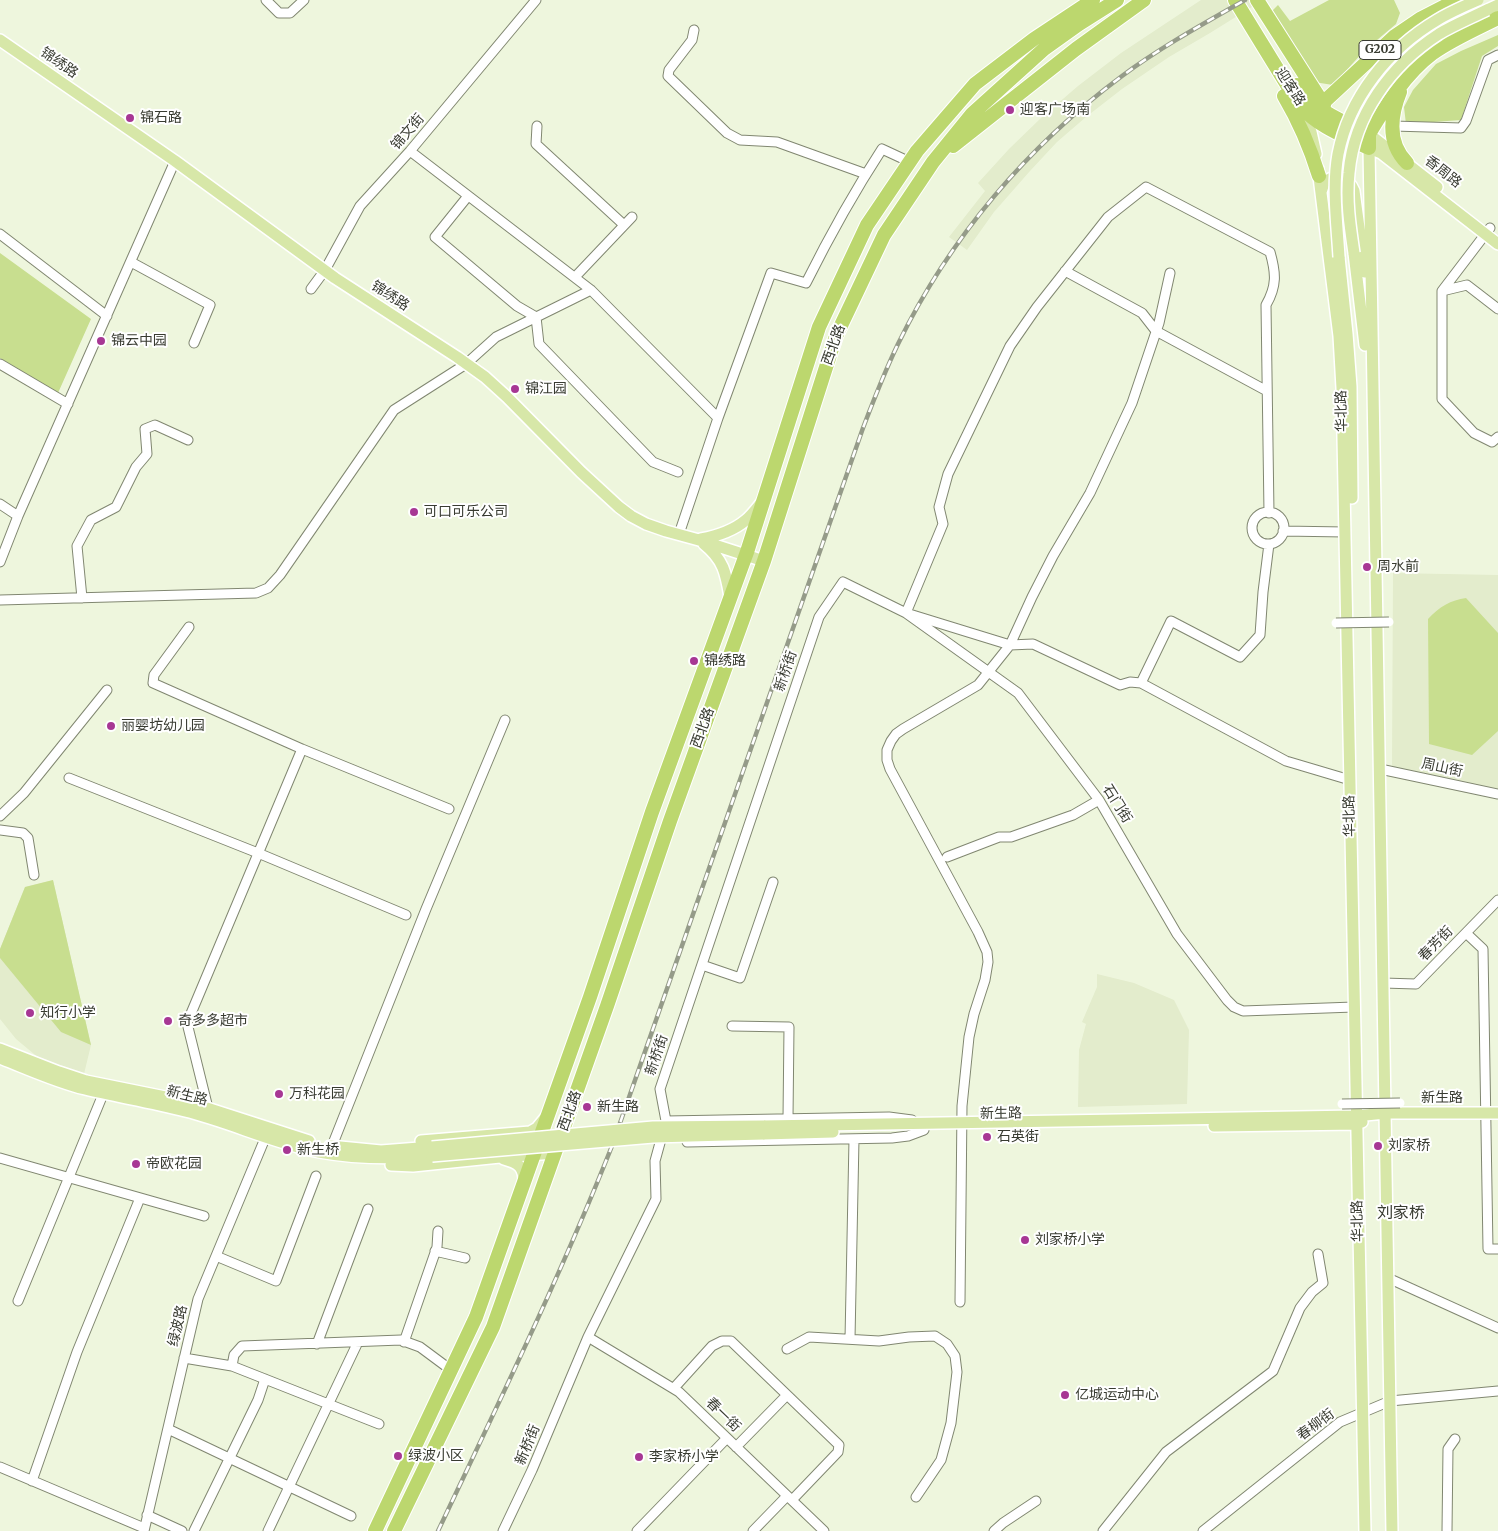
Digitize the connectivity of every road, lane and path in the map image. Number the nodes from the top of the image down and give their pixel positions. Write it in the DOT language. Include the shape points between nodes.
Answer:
graph roads {
  1 [pos="266,0"];
  2 [pos="304,0"];
  3 [pos="536,0"];
  4 [pos="1093,0"];
  5 [pos="1117,0"];
  6 [pos="1144,0"];
  7 [pos="1224,0"];
  8 [pos="1235,0"];
  9 [pos="1245,0"];
  10 [pos="1258,0"];
  11 [pos="1457,0"];
  12 [pos="1478,0"];
  13 [pos="1498,5"];
  14 [pos="1071,7"];
  15 [pos="1493,14"];
  16 [pos="694,30"];
  17 [pos="0,40"];
  18 [pos="1498,55"];
  19 [pos="1406,78"];
  20 [pos="1311,99"];
  21 [pos="537,126"];
  22 [pos="1393,126"];
  23 [pos="1369,141"];
  24 [pos="410,151"];
  25 [pos="174,161"];
  26 [pos="910,162"];
  27 [pos="933,162"];
  28 [pos="1400,164"];
  29 [pos="866,174"];
  30 [pos="1318,176"];
  31 [pos="1370,184"];
  32 [pos="1321,195"];
  33 [pos="468,196"];
  34 [pos="632,217"];
  35 [pos="624,225"];
  36 [pos="1491,232"];
  37 [pos="0,234"];
  38 [pos="1498,244"];
  39 [pos="131,262"];
  40 [pos="325,270"];
  41 [pos="1066,271"];
  42 [pos="1170,273"];
  43 [pos="575,277"];
  44 [pos="311,289"];
  45 [pos="591,290"];
  46 [pos="1442,291"];
  47 [pos="1498,309"];
  48 [pos="107,316"];
  49 [pos="536,317"];
  50 [pos="1372,326"];
  51 [pos="1156,331"];
  52 [pos="194,343"];
  53 [pos="0,364"];
  54 [pos="466,364"];
  55 [pos="1267,391"];
  56 [pos="68,404"];
  57 [pos="718,418"];
  58 [pos="1498,436"];
  59 [pos="188,440"];
  60 [pos="678,472"];
  61 [pos="763,501"];
  62 [pos="0,504"];
  63 [pos="1269,512"];
  64 [pos="18,516"];
  65 [pos="1283,531"];
  66 [pos="1345,532"];
  67 [pos="679,534"];
  68 [pos="699,540"];
  69 [pos="1376,543"];
  70 [pos="1269,544"];
  71 [pos="746,555"];
  72 [pos="764,561"];
  73 [pos="0,562"];
  74 [pos="1346,564"];
  75 [pos="842,582"];
  76 [pos="730,597"];
  77 [pos="82,598"];
  78 [pos="0,600"];
  79 [pos="906,613"];
  80 [pos="1389,622"];
  81 [pos="1336,623"];
  82 [pos="189,627"];
  83 [pos="1010,645"];
  84 [pos="990,673"];
  85 [pos="1141,683"];
  86 [pos="107,690"];
  87 [pos="505,720"];
  88 [pos="302,749"];
  89 [pos="1380,768"];
  90 [pos="69,778"];
  91 [pos="1350,780"];
  92 [pos="1498,794"];
  93 [pos="1099,800"];
  94 [pos="448,809"];
  95 [pos="0,816"];
  96 [pos="0,830"];
  97 [pos="258,853"];
  98 [pos="948,858"];
  99 [pos="34,875"];
  100 [pos="773,882"];
  101 [pos="1498,900"];
  102 [pos="406,915"];
  103 [pos="1466,933"];
  104 [pos="702,965"];
  105 [pos="1383,983"];
  106 [pos="1354,1007"];
  107 [pos="732,1026"];
  108 [pos="0,1049"];
  109 [pos="0,1058"];
  110 [pos="105,1089"];
  111 [pos="1400,1103"];
  112 [pos="1342,1104"];
  113 [pos="208,1108"];
  114 [pos="1385,1113"];
  115 [pos="1485,1113"];
  116 [pos="1498,1113"];
  117 [pos="788,1118"];
  118 [pos="1356,1120"];
  119 [pos="666,1121"];
  120 [pos="642,1126"];
  121 [pos="962,1126"];
  122 [pos="924,1127"];
  123 [pos="538,1135"];
  124 [pos="266,1136"];
  125 [pos="854,1139"];
  126 [pos="659,1142"];
  127 [pos="332,1146"];
  128 [pos="432,1152"];
  129 [pos="544,1154"];
  130 [pos="500,1157"];
  131 [pos="0,1158"];
  132 [pos="360,1158"];
  133 [pos="316,1176"];
  134 [pos="69,1178"];
  135 [pos="524,1182"];
  136 [pos="140,1198"];
  137 [pos="368,1209"];
  138 [pos="204,1216"];
  139 [pos="438,1231"];
  140 [pos="1498,1248"];
  141 [pos="435,1251"];
  142 [pos="1318,1254"];
  143 [pos="216,1256"];
  144 [pos="465,1258"];
  145 [pos="1388,1278"];
  146 [pos="18,1301"];
  147 [pos="960,1302"];
  148 [pos="1498,1328"];
  149 [pos="588,1337"];
  150 [pos="850,1339"];
  151 [pos="358,1342"];
  152 [pos="404,1342"];
  153 [pos="317,1344"];
  154 [pos="787,1349"];
  155 [pos="184,1358"];
  156 [pos="232,1366"];
  157 [pos="451,1370"];
  158 [pos="265,1379"];
  159 [pos="674,1388"];
  160 [pos="1498,1391"];
  161 [pos="787,1395"];
  162 [pos="1390,1402"];
  163 [pos="329,1404"];
  164 [pos="1362,1413"];
  165 [pos="379,1424"];
  166 [pos="168,1429"];
  167 [pos="727,1438"];
  168 [pos="1455,1439"];
  169 [pos="736,1447"];
  170 [pos="230,1459"];
  171 [pos="0,1467"];
  172 [pos="32,1481"];
  173 [pos="289,1487"];
  174 [pos="916,1497"];
  175 [pos="789,1498"];
  176 [pos="1036,1501"];
  177 [pos="148,1515"];
  178 [pos="350,1516"];
  179 [pos="144,1530"];
  180 [pos="182,1531"];
  181 [pos="194,1531"];
  182 [pos="268,1531"];
  183 [pos="375,1531"];
  184 [pos="394,1531"];
  185 [pos="503,1531"];
  186 [pos="637,1531"];
  187 [pos="752,1531"];
  188 [pos="824,1531"];
  189 [pos="994,1531"];
  190 [pos="1103,1531"];
  191 [pos="1204,1531"];
  192 [pos="1364,1531"];
  193 [pos="1392,1531"];
  194 [pos="1447,1531"];
  1 -- 2 [label="street" via="279,13 285,14 290,14"];
  3 -- 24 [label="street, 锦文街"];
  4 -- 14 [label="highway, 西北路"];
  5 -- 27 [label="highway, 西北路" via="1044,50 990,96"];
  6 -- 27 [label="highway" via="1076,48"];
  7 -- 30 [label="highway" via="1292,111 1311,149"];
  8 -- 20 [label="highway, 迎客路"];
  9 -- 20 [label="highway, 迎客路" via="1301,91"];
  10 -- 20 [label="highway"];
  11 -- 20 [label="highway, G202" via="1408,27 1332,96"];
  12 -- 74 [label="main road, 华北路, bridge" via="1416,34 1387,61 1372,78 1350,115 1338,155 1339,257 1351,387 1352,510"];
  13 -- 15 [label="main road"];
  14 -- 26 [label="highway, 西北路" via="975,84"];
  15 -- 19 [label="highway, G202" via="1441,48"];
  15 -- 69 [label="main road, bridge" via="1441,33 1397,69 1360,123 1353,145 1349,219 1365,333 1369,502"];
  16 -- 29 [label="street" via="692,40 668,76 727,133 740,140 778,142"];
  17 -- 25 [label="main road, 锦绣路"];
  18 -- 22 [label="street" via="1488,60 1461,128"];
  19 -- 22 [label="highway" via="1396,105"];
  19 -- 23 [label="highway, G202" via="1391,97"];
  20 -- 23 [label="highway"];
  20 -- 23 [label="highway, 迎客路" via="1307,114 1323,126"];
  20 -- 30 [label="main road, 华北路" via="1311,132"];
  21 -- 35 [label="street" via="536,144"];
  22 -- 28 [label="highway" via="1392,136"];
  23 -- 28 [label="main road, 香周路"];
  23 -- 31 [label="main road, 华北路"];
  24 -- 33 [label="street"];
  24 -- 40 [label="street, 锦文街" via="360,206"];
  25 -- 39 [label="street"];
  25 -- 40 [label="main road, 锦绣路"];
  26 -- 29 [label="street" via="882,149"];
  26 -- 61 [label="highway, 西北路" via="867,225 819,327"];
  27 -- 72 [label="highway, 西北路" via="884,235 836,336"];
  28 -- 31 [label="main road" via="1380,166"];
  28 -- 36 [label="main road, 香周路"];
  29 -- 57 [label="street" via="806,283 771,273"];
  30 -- 32 [label="main road, 华北路"];
  31 -- 50 [label="main road, 华北路"];
  32 -- 50 [label="main road" via="1324,183 1334,176 1347,180 1354,191"];
  32 -- 66 [label="main road, 华北路" via="1339,344"];
  33 -- 43 [label="street"];
  33 -- 49 [label="street" via="435,237 517,306"];
  34 -- 35 [label="street"];
  35 -- 43 [label="street"];
  36 -- 38 [label="main road, 香周路"];
  36 -- 46 [label="street"];
  37 -- 48 [label="street"];
  39 -- 48 [label="street"];
  39 -- 52 [label="street" via="210,305"];
  40 -- 44 [label="street, 锦文街"];
  40 -- 54 [label="main road, 锦绣路"];
  41 -- 51 [label="street" via="1142,313"];
  41 -- 55 [label="street" via="1108,216 1146,187 1270,252 1274,268 1273,292 1266,305"];
  41 -- 79 [label="street" via="1010,346 948,474 939,507 943,524"];
  42 -- 51 [label="street"];
  43 -- 45 [label="street"];
  45 -- 49 [label="street"];
  45 -- 57 [label="street"];
  46 -- 47 [label="street" via="1467,285"];
  46 -- 58 [label="street" via="1442,399 1474,432 1492,442"];
  48 -- 56 [label="street"];
  49 -- 54 [label="street" via="496,337"];
  49 -- 60 [label="street" via="539,344 653,462"];
  50 -- 69 [label="main road, 华北路"];
  51 -- 55 [label="street"];
  51 -- 83 [label="street" via="1132,403 1116,438"];
  53 -- 56 [label="street"];
  54 -- 67 [label="main road, 锦绣路" via="507,397 619,507 646,524"];
  54 -- 77 [label="street" via="394,410 268,588 256,593"];
  55 -- 63 [label="street"];
  56 -- 64 [label="street"];
  57 -- 67 [label="street"];
  59 -- 77 [label="street" via="155,424 144,429 147,454 136,467 116,507 91,520 78,546"];
  61 -- 68 [label="main road" via="734,528"];
  61 -- 71 [label="highway, 西北路"];
  62 -- 64 [label="street"];
  63 -- 65 [label="street" via="1282,521"];
  63 -- 70 [label="street" via="1259,515 1252,528 1255,538"];
  64 -- 73 [label="street"];
  65 -- 66 [label="street"];
  65 -- 70 [label="street" via="1278,540"];
  66 -- 74 [label="main road, 华北路"];
  67 -- 68 [label="main road, 锦绣路"];
  68 -- 71 [label="main road, 锦绣路"];
  68 -- 76 [label="main road" via="714,552 722,564"];
  69 -- 89 [label="main road, 华北路"];
  70 -- 85 [label="street" via="1260,635 1240,657 1171,621"];
  71 -- 72 [label="main road, 锦绣路"];
  71 -- 76 [label="highway, 西北路"];
  72 -- 129 [label="highway, 西北路" via="607,1006"];
  74 -- 91 [label="main road, 华北路"];
  75 -- 79 [label="street, 石门街"];
  75 -- 104 [label="street, 新桥街" via="819,617"];
  76 -- 123 [label="highway, 西北路" via="548,1116"];
  77 -- 78 [label="street"];
  79 -- 83 [label="street"];
  79 -- 84 [label="street, 石门街"];
  80 -- 81 [label="street, bridge"];
  82 -- 88 [label="street" via="152,683"];
  83 -- 84 [label="street"];
  83 -- 85 [label="street" via="1033,644 1120,685"];
  84 -- 93 [label="street, 石门街" via="1018,693"];
  84 -- 121 [label="street" via="978,686 903,729 890,741 887,750 890,769 987,952 987,971 969,1037"];
  85 -- 91 [label="street" via="1286,762"];
  86 -- 95 [label="street" via="24,793"];
  87 -- 127 [label="street"];
  88 -- 94 [label="street"];
  88 -- 97 [label="street"];
  89 -- 92 [label="street, 周山街"];
  89 -- 105 [label="main road, 华北路"];
  90 -- 97 [label="street"];
  91 -- 106 [label="main road, 华北路"];
  93 -- 98 [label="street" via="1073,815 1011,837 1000,837"];
  93 -- 106 [label="street, 石门街" via="1177,934 1234,1007 1243,1011"];
  96 -- 99 [label="street" via="23,833 28,838"];
  97 -- 102 [label="street"];
  97 -- 113 [label="street" via="187,1023"];
  100 -- 104 [label="street" via="740,978"];
  101 -- 103 [label="street, 春芳街"];
  103 -- 105 [label="street, 春芳街" via="1416,984"];
  103 -- 115 [label="street" via="1483,949"];
  104 -- 119 [label="street, 新桥街" via="660,1089"];
  105 -- 114 [label="main road, 华北路"];
  106 -- 118 [label="main road, 华北路"];
  107 -- 117 [label="street" via="789,1027"];
  108 -- 110 [label="main road, 新生路"];
  109 -- 110 [label="main road, 新生路" via="84,1089"];
  110 -- 113 [label="main road, 新生路" via="161,1096"];
  110 -- 124 [label="main road, 新生路"];
  110 -- 134 [label="street"];
  111 -- 112 [label="street, bridge"];
  113 -- 127 [label="main road, 新生路" via="300,1139"];
  114 -- 115 [label="main road, 新生路"];
  114 -- 118 [label="main road, 新生路"];
  114 -- 145 [label="main road, 华北路"];
  115 -- 116 [label="main road, 新生路"];
  115 -- 140 [label="street" via="1488,1249"];
  117 -- 119 [label="street"];
  117 -- 122 [label="street" via="906,1118"];
  118 -- 121 [label="main road, 新生路"];
  118 -- 164 [label="main road, 华北路"];
  119 -- 126 [label="street, 新桥街"];
  120 -- 123 [label="street, bridge" via="601,1127"];
  121 -- 122 [label="main road, 新生路"];
  121 -- 147 [label="street"];
  122 -- 125 [label="street" via="908,1136"];
  122 -- 128 [label="main road, 新生路, bridge" via="653,1128"];
  123 -- 127 [label="main road"];
  123 -- 129 [label="highway, 西北路"];
  124 -- 132 [label="main road, 新生路" via="319,1152"];
  124 -- 143 [label="street, 绿波路"];
  125 -- 126 [label="street"];
  125 -- 150 [label="street"];
  126 -- 149 [label="street, 新桥街" via="654,1161 656,1198"];
  127 -- 128 [label="main road, 新生路"];
  128 -- 132 [label="main road, 新生路" via="382,1159"];
  129 -- 130 [label="main road"];
  129 -- 135 [label="highway, 西北路"];
  129 -- 184 [label="highway, 西北路" via="543,1185 493,1327"];
  130 -- 132 [label="main road" via="413,1166 381,1164"];
  130 -- 135 [label="main road" via="520,1167"];
  131 -- 134 [label="street"];
  133 -- 143 [label="street" via="276,1281"];
  134 -- 136 [label="street"];
  134 -- 146 [label="street"];
  135 -- 157 [label="highway, 西北路" via="476,1317"];
  136 -- 138 [label="street"];
  136 -- 172 [label="street" via="77,1352"];
  137 -- 153 [label="street"];
  139 -- 141 [label="street"];
  141 -- 144 [label="street"];
  141 -- 152 [label="street"];
  142 -- 190 [label="street" via="1323,1283 1300,1308 1273,1371 1166,1452"];
  143 -- 155 [label="street, 绿波路" via="198,1299"];
  145 -- 148 [label="street"];
  145 -- 162 [label="main road, 华北路"];
  149 -- 159 [label="street, 春一街"];
  149 -- 185 [label="street, 新桥街"];
  150 -- 154 [label="street" via="809,1337"];
  150 -- 174 [label="street" via="878,1341 935,1336 947,1344 955,1356 958,1372 947,1440 941,1460"];
  151 -- 152 [label="street"];
  151 -- 153 [label="street"];
  151 -- 163 [label="street"];
  152 -- 157 [label="street" via="420,1347"];
  153 -- 156 [label="street" via="242,1346 234,1355"];
  155 -- 156 [label="street"];
  155 -- 166 [label="street, 绿波路"];
  156 -- 158 [label="street"];
  157 -- 183 [label="highway, 西北路"];
  158 -- 163 [label="street"];
  158 -- 170 [label="street"];
  159 -- 161 [label="street" via="712,1346 730,1341"];
  159 -- 167 [label="street, 春一街"];
  160 -- 162 [label="street, 春柳街"];
  161 -- 169 [label="street"];
  161 -- 175 [label="street" via="839,1444 838,1452"];
  162 -- 164 [label="street, 春柳街"];
  162 -- 193 [label="main road, 华北路"];
  163 -- 165 [label="street"];
  163 -- 173 [label="street"];
  164 -- 191 [label="street, 春柳街" via="1340,1422"];
  164 -- 192 [label="main road, 华北路"];
  166 -- 170 [label="street"];
  166 -- 177 [label="street, 绿波路"];
  167 -- 169 [label="street, 春一街"];
  167 -- 186 [label="street"];
  168 -- 194 [label="street" via="1448,1449"];
  169 -- 175 [label="street, 春一街"];
  170 -- 173 [label="street"];
  170 -- 181 [label="street"];
  171 -- 172 [label="street"];
  172 -- 179 [label="street"];
  173 -- 178 [label="street"];
  173 -- 182 [label="street"];
  175 -- 187 [label="street"];
  175 -- 188 [label="street, 春一街"];
  176 -- 189 [label="street"];
  177 -- 179 [label="street, 绿波路"];
  177 -- 180 [label="street"];
}
